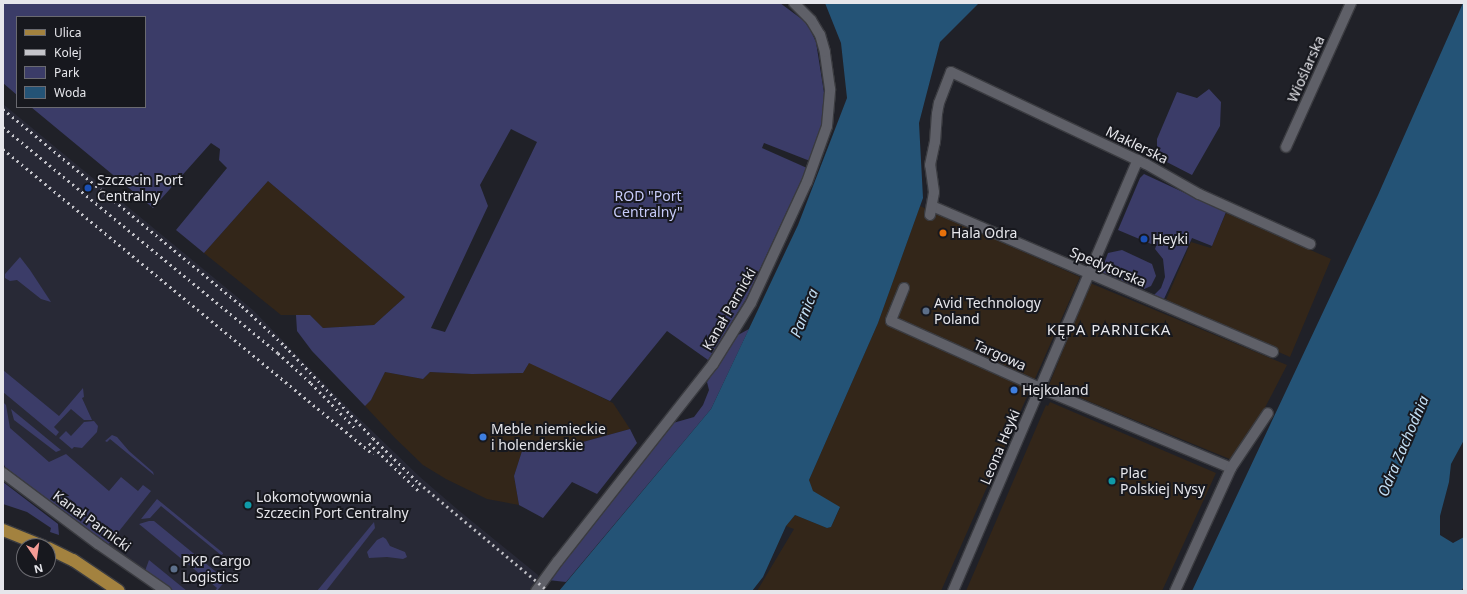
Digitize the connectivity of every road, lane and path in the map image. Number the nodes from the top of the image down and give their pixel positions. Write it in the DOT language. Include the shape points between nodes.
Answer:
graph roads {
  1 [pos="794,3"];
  2 [pos="1351,3"];
  3 [pos="1286,147"];
  4 [pos="1138,160"];
  5 [pos="931,210"];
  6 [pos="1310,244"];
  7 [pos="1088,274"];
  8 [pos="904,288"];
  9 [pos="1273,352"];
  10 [pos="1040,388"];
  11 [pos="1268,413"];
  12 [pos="1231,468"];
  13 [pos="3,473"];
  14 [pos="3,530"];
  15 [pos="22,538"];
  16 [pos="56,552"];
  17 [pos="119,591"];
  18 [pos="166,591"];
  19 [pos="536,591"];
  20 [pos="953,591"];
  21 [pos="1175,591"];
  1 -- 19 [label="street, Kanał Parnicki" via="811,20 820,35 830,89 828,126 807,182 757,291 720,354"];
  2 -- 3 [label="street, Wioślarska"];
  4 -- 5 [label="street, Maklerska" via="951,72 937,114 930,165 934,192"];
  4 -- 6 [label="street, Maklerska" via="1187,188"];
  4 -- 7 [label="street, Leona Heyki"];
  5 -- 7 [label="street, Spedytorska"];
  7 -- 9 [label="street, Spedytorska"];
  7 -- 10 [label="street, Leona Heyki"];
  8 -- 10 [label="street, Targowa" via="891,321"];
  10 -- 12 [label="street, Targowa"];
  10 -- 20 [label="street, Leona Heyki"];
  11 -- 12 [label="street"];
  12 -- 21 [label="street"];
  13 -- 18 [label="street, Kanał Parnicki"];
  14 -- 15 [label="main road"];
  16 -- 17 [label="main road" via="73,560"];
}
